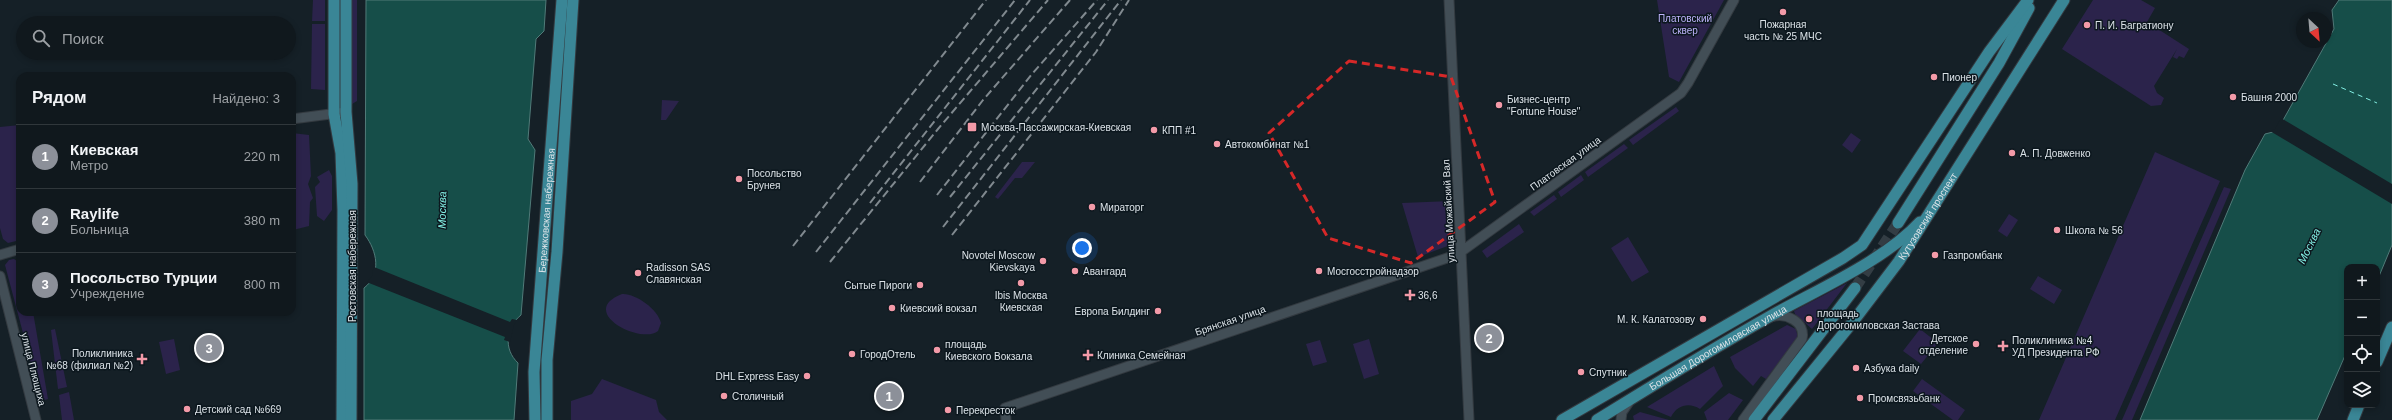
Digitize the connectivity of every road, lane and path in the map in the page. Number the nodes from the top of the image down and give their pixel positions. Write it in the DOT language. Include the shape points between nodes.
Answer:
graph roads {
  1 [pos="334,0"];
  2 [pos="346,0"];
  3 [pos="562,0"];
  4 [pos="573,0"];
  5 [pos="1449,0"];
  6 [pos="1734,0"];
  7 [pos="2028,0"];
  8 [pos="2034,0"];
  9 [pos="2064,0"];
  10 [pos="346,112"];
  11 [pos="334,114"];
  12 [pos="296,119"];
  13 [pos="1941,197"];
  14 [pos="1898,223"];
  15 [pos="16,250"];
  16 [pos="1462,251"];
  17 [pos="0,254"];
  18 [pos="0,276"];
  19 [pos="1856,288"];
  20 [pos="1766,318"];
  21 [pos="2392,326"];
  22 [pos="2380,355"];
  23 [pos="1633,398"];
  24 [pos="2358,408"];
  25 [pos="36,420"];
  26 [pos="342,420"];
  27 [pos="351,420"];
  28 [pos="535,420"];
  29 [pos="547,420"];
  30 [pos="1006,420"];
  31 [pos="1469,420"];
  32 [pos="1562,420"];
  33 [pos="1597,420"];
  34 [pos="1621,420"];
  35 [pos="1742,420"];
  36 [pos="1754,420"];
  37 [pos="1774,420"];
  38 [pos="2353,420"];
  1 -- 11 [label="main road, Ростовская набережная"];
  2 -- 10 [label="main road, Ростовская набережная"];
  3 -- 28 [label="main road, Бережковская набережная" via="534,372"];
  4 -- 29 [label="main road, Бережковская набережная" via="547,366"];
  5 -- 16 [label="street, улица Можайский Вал"];
  6 -- 16 [label="street, Платовская улица" via="1681,93"];
  7 -- 32 [label="main road, Большая Дорогомиловская улица" via="1989,52 1870,236 1855,251"];
  8 -- 14 [label="main road" via="1999,63"];
  9 -- 13 [label="main road, Кутузовский проспект"];
  10 -- 11 [label="street"];
  10 -- 27 [label="main road, Ростовская набережная" via="352,184"];
  11 -- 12 [label="street"];
  11 -- 26 [label="main road, Ростовская набережная" via="343,174"];
  13 -- 20 [label="main road, Большая Дорогомиловская улица" via="1899,241 1841,277"];
  13 -- 37 [label="main road, Кутузовский проспект" via="1899,261"];
  15 -- 17 [label="street"];
  16 -- 30 [label="street, Брянская улица" via="1005,408"];
  16 -- 31 [label="street, улица Можайский Вал"];
  18 -- 25 [label="street, улица Плющиха"];
  19 -- 36 [label="main road"];
  20 -- 23 [label="main road, Большая Дорогомиловская улица"];
  20 -- 35 [label="street" via="1788,316 1800,326 1802,339"];
  21 -- 22 [label="main road"];
  23 -- 33 [label="main road, Большая Дорогомиловская улица"];
  23 -- 34 [label="street" via="1622,412"];
  24 -- 38 [label="main road"];
}
